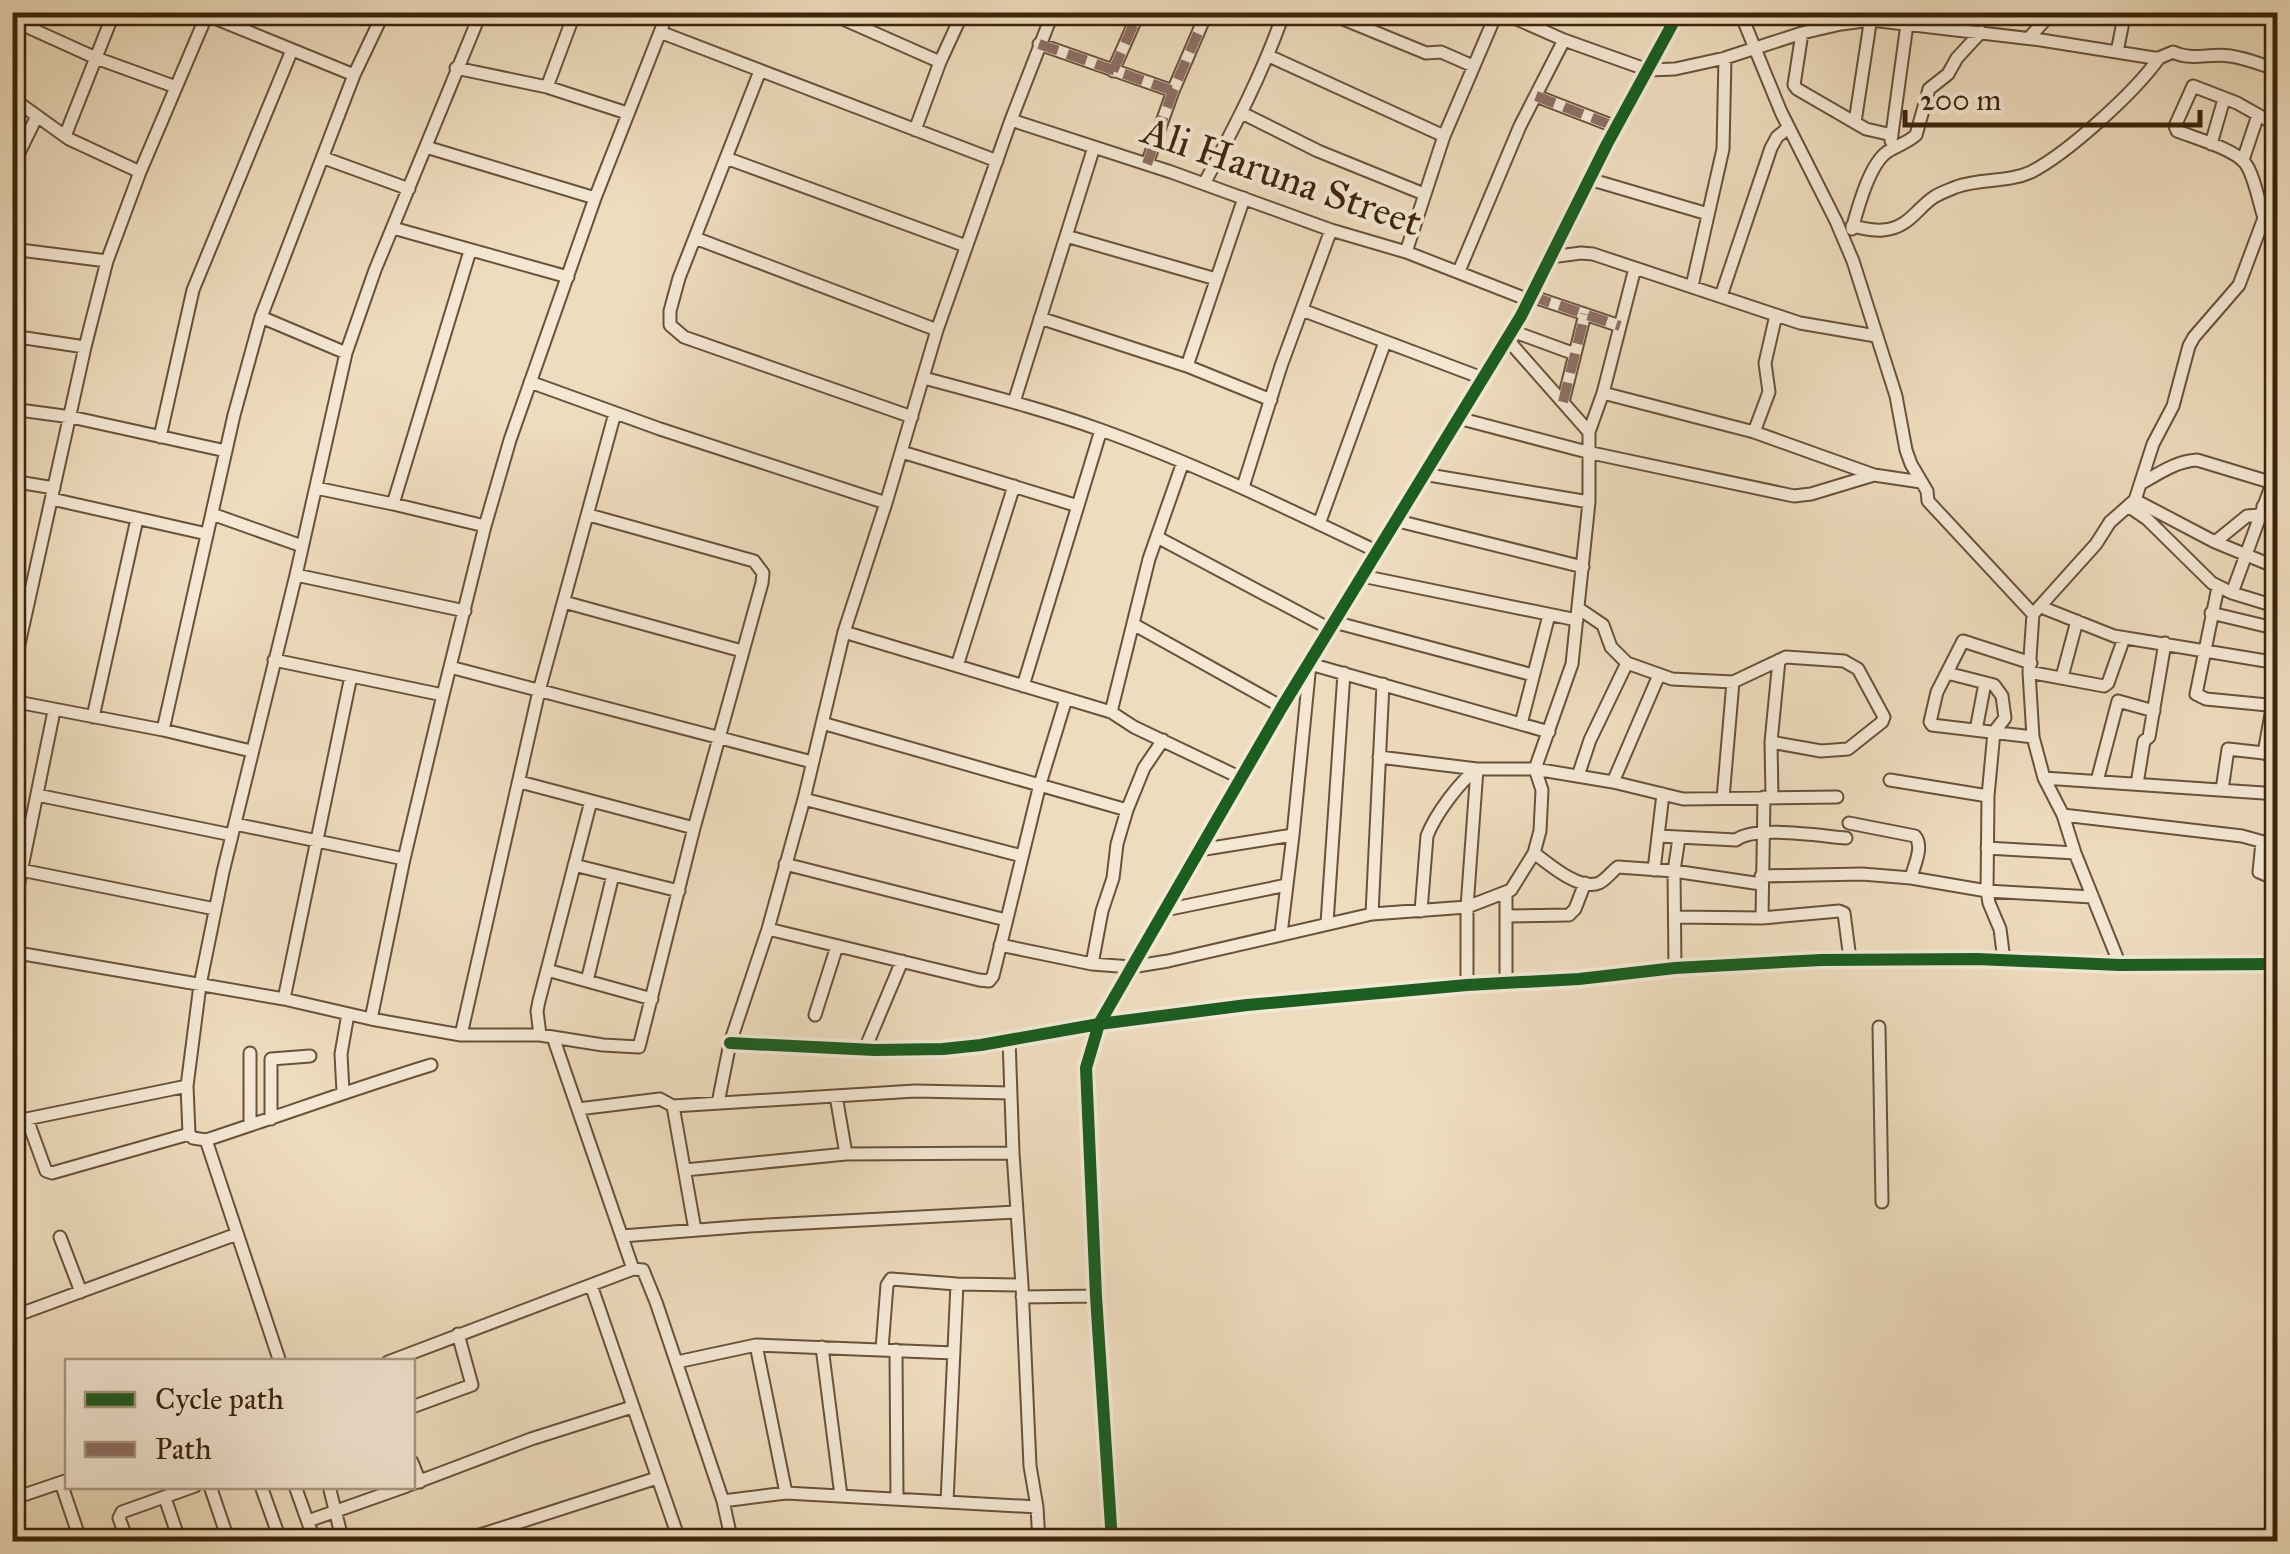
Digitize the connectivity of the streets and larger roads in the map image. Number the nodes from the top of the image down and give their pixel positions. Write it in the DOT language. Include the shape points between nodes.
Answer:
graph roads {
  1 [pos="114,12"];
  2 [pos="384,12"];
  3 [pos="481,12"];
  4 [pos="575,12"];
  5 [pos="668,12"];
  6 [pos="827,12"];
  7 [pos="963,12"];
  8 [pos="1053,12"];
  9 [pos="1139,12"];
  10 [pos="1207,12"];
  11 [pos="1284,12"];
  12 [pos="1326,12"];
  13 [pos="1499,12"];
  14 [pos="1740,12"];
  15 [pos="2052,12"];
  16 [pos="2124,12"];
  17 [pos="208,14"];
  18 [pos="1674,14"];
  19 [pos="1876,16"];
  20 [pos="20,19"];
  21 [pos="1906,24"];
  22 [pos="660,32"];
  23 [pos="1982,32"];
  24 [pos="1802,33"];
  25 [pos="2029,38"];
  26 [pos="1564,40"];
  27 [pos="1039,44"];
  28 [pos="1754,49"];
  29 [pos="292,50"];
  30 [pos="2117,52"];
  31 [pos="1269,56"];
  32 [pos="96,58"];
  33 [pos="1725,58"];
  34 [pos="2159,58"];
  35 [pos="940,62"];
  36 [pos="1474,66"];
  37 [pos="456,68"];
  38 [pos="760,70"];
  39 [pos="1648,70"];
  40 [pos="2278,70"];
  41 [pos="1113,71"];
  42 [pos="354,75"];
  43 [pos="176,87"];
  44 [pos="547,87"];
  45 [pos="1173,91"];
  46 [pos="1536,96"];
  47 [pos="12,98"];
  48 [pos="2224,98"];
  49 [pos="627,113"];
  50 [pos="1242,113"];
  51 [pos="2258,114"];
  52 [pos="37,116"];
  53 [pos="1011,120"];
  54 [pos="1855,122"];
  55 [pos="1616,126"];
  56 [pos="2278,126"];
  57 [pos="1788,128"];
  58 [pos="915,130"];
  59 [pos="1892,135"];
  60 [pos="65,136"];
  61 [pos="1444,136"];
  62 [pos="2210,144"];
  63 [pos="426,147"];
  64 [pos="1094,147"];
  65 [pos="1890,150"];
  66 [pos="324,158"];
  67 [pos="726,158"];
  68 [pos="2243,160"];
  69 [pos="997,161"];
  70 [pos="1146,164"];
  71 [pos="13,166"];
  72 [pos="140,172"];
  73 [pos="1589,179"];
  74 [pos="1204,184"];
  75 [pos="409,189"];
  76 [pos="1424,194"];
  77 [pos="596,198"];
  78 [pos="1244,198"];
  79 [pos="2278,202"];
  80 [pos="1708,214"];
  81 [pos="2264,218"];
  82 [pos="1852,226"];
  83 [pos="393,228"];
  84 [pos="1331,230"];
  85 [pos="1066,236"];
  86 [pos="695,238"];
  87 [pos="966,246"];
  88 [pos="12,249"];
  89 [pos="1848,249"];
  90 [pos="470,251"];
  91 [pos="1406,252"];
  92 [pos="1550,257"];
  93 [pos="107,261"];
  94 [pos="1634,268"];
  95 [pos="1459,271"];
  96 [pos="568,277"];
  97 [pos="1216,279"];
  98 [pos="1692,286"];
  99 [pos="1721,296"];
  100 [pos="1530,298"];
  101 [pos="1302,310"];
  102 [pos="1586,314"];
  103 [pos="1776,315"];
  104 [pos="261,317"];
  105 [pos="1040,318"];
  106 [pos="1620,326"];
  107 [pos="938,330"];
  108 [pos="1509,335"];
  109 [pos="12,336"];
  110 [pos="1876,336"];
  111 [pos="1385,342"];
  112 [pos="85,347"];
  113 [pos="346,353"];
  114 [pos="1575,354"];
  115 [pos="1187,366"];
  116 [pos="924,378"];
  117 [pos="1482,378"];
  118 [pos="530,382"];
  119 [pos="1604,393"];
  120 [pos="1271,400"];
  121 [pos="1014,402"];
  122 [pos="1562,402"];
  123 [pos="12,409"];
  124 [pos="615,413"];
  125 [pos="912,416"];
  126 [pos="71,417"];
  127 [pos="1458,418"];
  128 [pos="1101,430"];
  129 [pos="1589,432"];
  130 [pos="1754,432"];
  131 [pos="160,437"];
  132 [pos="226,451"];
  133 [pos="902,452"];
  134 [pos="1587,452"];
  135 [pos="2278,452"];
  136 [pos="1183,462"];
  137 [pos="1422,474"];
  138 [pos="1874,475"];
  139 [pos="12,481"];
  140 [pos="2273,482"];
  141 [pos="2140,484"];
  142 [pos="1014,486"];
  143 [pos="1244,487"];
  144 [pos="316,488"];
  145 [pos="1926,491"];
  146 [pos="53,493"];
  147 [pos="1589,502"];
  148 [pos="886,503"];
  149 [pos="2131,503"];
  150 [pos="393,504"];
  151 [pos="1078,506"];
  152 [pos="2261,510"];
  153 [pos="2278,512"];
  154 [pos="212,514"];
  155 [pos="589,515"];
  156 [pos="137,518"];
  157 [pos="1394,520"];
  158 [pos="1319,524"];
  159 [pos="485,526"];
  160 [pos="207,534"];
  161 [pos="1158,538"];
  162 [pos="2215,542"];
  163 [pos="302,546"];
  164 [pos="1376,551"];
  165 [pos="2244,554"];
  166 [pos="1583,567"];
  167 [pos="2278,568"];
  168 [pos="296,575"];
  169 [pos="1362,576"];
  170 [pos="2218,587"];
  171 [pos="2232,592"];
  172 [pos="564,602"];
  173 [pos="2278,607"];
  174 [pos="465,611"];
  175 [pos="2037,611"];
  176 [pos="2212,613"];
  177 [pos="1549,614"];
  178 [pos="1578,614"];
  179 [pos="2077,621"];
  180 [pos="1132,624"];
  181 [pos="1332,626"];
  182 [pos="2278,629"];
  183 [pos="844,632"];
  184 [pos="2124,638"];
  185 [pos="2165,644"];
  186 [pos="742,650"];
  187 [pos="2205,650"];
  188 [pos="274,660"];
  189 [pos="1779,660"];
  190 [pos="1627,663"];
  191 [pos="2278,663"];
  192 [pos="1310,664"];
  193 [pos="957,666"];
  194 [pos="450,668"];
  195 [pos="2030,668"];
  196 [pos="1344,673"];
  197 [pos="1946,673"];
  198 [pos="1660,674"];
  199 [pos="1533,675"];
  200 [pos="2278,675"];
  201 [pos="12,676"];
  202 [pos="351,676"];
  203 [pos="2062,677"];
  204 [pos="1733,682"];
  205 [pos="1985,683"];
  206 [pos="1382,684"];
  207 [pos="1024,686"];
  208 [pos="540,690"];
  209 [pos="443,695"];
  210 [pos="1066,699"];
  211 [pos="12,701"];
  212 [pos="1282,706"];
  213 [pos="2275,706"];
  214 [pos="54,711"];
  215 [pos="2154,711"];
  216 [pos="1111,712"];
  217 [pos="93,717"];
  218 [pos="822,724"];
  219 [pos="1521,724"];
  220 [pos="163,730"];
  221 [pos="1976,730"];
  222 [pos="1549,732"];
  223 [pos="1994,732"];
  224 [pos="2033,737"];
  225 [pos="718,738"];
  226 [pos="1163,740"];
  227 [pos="1772,742"];
  228 [pos="251,752"];
  229 [pos="2264,753"];
  230 [pos="1379,757"];
  231 [pos="2278,758"];
  232 [pos="812,762"];
  233 [pos="1535,769"];
  234 [pos="1477,770"];
  235 [pos="1578,776"];
  236 [pos="1242,778"];
  237 [pos="2044,778"];
  238 [pos="1890,780"];
  239 [pos="2097,781"];
  240 [pos="520,782"];
  241 [pos="1613,782"];
  242 [pos="1040,784"];
  243 [pos="2137,784"];
  244 [pos="2222,790"];
  245 [pos="1664,794"];
  246 [pos="2278,794"];
  247 [pos="37,795"];
  248 [pos="1988,796"];
  249 [pos="1768,797"];
  250 [pos="1836,797"];
  251 [pos="1723,798"];
  252 [pos="804,799"];
  253 [pos="591,801"];
  254 [pos="1127,810"];
  255 [pos="2062,815"];
  256 [pos="1849,823"];
  257 [pos="694,828"];
  258 [pos="233,830"];
  259 [pos="1762,833"];
  260 [pos="1293,835"];
  261 [pos="1659,836"];
  262 [pos="1678,838"];
  263 [pos="1846,838"];
  264 [pos="318,840"];
  265 [pos="2262,842"];
  266 [pos="2278,846"];
  267 [pos="1988,848"];
  268 [pos="1200,850"];
  269 [pos="1534,853"];
  270 [pos="2075,854"];
  271 [pos="1022,856"];
  272 [pos="404,859"];
  273 [pos="785,864"];
  274 [pos="574,865"];
  275 [pos="21,870"];
  276 [pos="1654,870"];
  277 [pos="1674,872"];
  278 [pos="613,875"];
  279 [pos="1911,878"];
  280 [pos="1761,880"];
  281 [pos="2278,880"];
  282 [pos="1585,882"];
  283 [pos="1287,886"];
  284 [pos="679,891"];
  285 [pos="1987,891"];
  286 [pos="1506,893"];
  287 [pos="2092,897"];
  288 [pos="1467,906"];
  289 [pos="215,909"];
  290 [pos="1164,910"];
  291 [pos="1421,911"];
  292 [pos="1372,914"];
  293 [pos="12,916"];
  294 [pos="1506,916"];
  295 [pos="1675,917"];
  296 [pos="1762,918"];
  297 [pos="1006,920"];
  298 [pos="1326,923"];
  299 [pos="768,929"];
  300 [pos="1281,934"];
  301 [pos="1000,945"];
  302 [pos="838,946"];
  303 [pos="12,952"];
  304 [pos="1850,958"];
  305 [pos="2004,960"];
  306 [pos="902,962"];
  307 [pos="1092,964"];
  308 [pos="2278,964"];
  309 [pos="2120,965"];
  310 [pos="1131,967"];
  311 [pos="1676,968"];
  312 [pos="547,970"];
  313 [pos="587,981"];
  314 [pos="1506,983"];
  315 [pos="1467,984"];
  316 [pos="200,985"];
  317 [pos="284,999"];
  318 [pos="652,999"];
  319 [pos="348,1014"];
  320 [pos="816,1015"];
  321 [pos="371,1019"];
  322 [pos="1098,1024"];
  323 [pos="1879,1027"];
  324 [pos="461,1035"];
  325 [pos="547,1036"];
  326 [pos="1010,1038"];
  327 [pos="730,1043"];
  328 [pos="865,1049"];
  329 [pos="250,1053"];
  330 [pos="310,1056"];
  331 [pos="431,1065"];
  332 [pos="187,1086"];
  333 [pos="343,1092"];
  334 [pos="1010,1093"];
  335 [pos="836,1096"];
  336 [pos="718,1103"];
  337 [pos="674,1106"];
  338 [pos="578,1109"];
  339 [pos="27,1119"];
  340 [pos="270,1119"];
  341 [pos="12,1122"];
  342 [pos="250,1126"];
  343 [pos="189,1134"];
  344 [pos="206,1140"];
  345 [pos="1013,1152"];
  346 [pos="846,1154"];
  347 [pos="686,1170"];
  348 [pos="1882,1202"];
  349 [pos="1016,1212"];
  350 [pos="695,1230"];
  351 [pos="237,1234"];
  352 [pos="60,1236"];
  353 [pos="622,1236"];
  354 [pos="633,1268"];
  355 [pos="591,1284"];
  356 [pos="957,1284"];
  357 [pos="1022,1291"];
  358 [pos="81,1292"];
  359 [pos="1096,1296"];
  360 [pos="12,1317"];
  361 [pos="458,1334"];
  362 [pos="756,1344"];
  363 [pos="822,1347"];
  364 [pos="882,1350"];
  365 [pos="896,1350"];
  366 [pos="954,1353"];
  367 [pos="279,1359"];
  368 [pos="396,1359"];
  369 [pos="676,1362"];
  370 [pos="415,1406"];
  371 [pos="632,1407"];
  372 [pos="657,1478"];
  373 [pos="64,1482"];
  374 [pos="415,1483"];
  375 [pos="66,1489"];
  376 [pos="186,1489"];
  377 [pos="211,1489"];
  378 [pos="262,1489"];
  379 [pos="296,1489"];
  380 [pos="329,1489"];
  381 [pos="399,1489"];
  382 [pos="786,1493"];
  383 [pos="842,1496"];
  384 [pos="164,1498"];
  385 [pos="12,1499"];
  386 [pos="897,1499"];
  387 [pos="722,1501"];
  388 [pos="947,1502"];
  389 [pos="1038,1507"];
  390 [pos="336,1512"];
  391 [pos="308,1522"];
  392 [pos="340,1540"];
  393 [pos="81,1542"];
  394 [pos="128,1542"];
  395 [pos="180,1542"];
  396 [pos="229,1542"];
  397 [pos="281,1542"];
  398 [pos="315,1542"];
  399 [pos="458,1542"];
  400 [pos="680,1542"];
  401 [pos="732,1542"];
  402 [pos="1039,1542"];
  403 [pos="1112,1542"];
  1 -- 32 [label="street"];
  2 -- 42 [label="street"];
  3 -- 37 [label="street"];
  4 -- 44 [label="street"];
  5 -- 22 [label="street"];
  6 -- 35 [label="street"];
  7 -- 35 [label="street"];
  8 -- 27 [label="street"];
  9 -- 41 [label="street"];
  10 -- 45 [label="street"];
  11 -- 31 [label="street"];
  12 -- 36 [label="street"];
  13 -- 26 [label="street"];
  13 -- 36 [label="street"];
  14 -- 28 [label="street"];
  15 -- 25 [label="street"];
  16 -- 30 [label="street"];
  17 -- 29 [label="street"];
  17 -- 43 [label="street"];
  18 -- 39 [label="street"];
  19 -- 21 [label="street"];
  19 -- 24 [label="street"];
  19 -- 54 [label="street"];
  20 -- 32 [label="street"];
  21 -- 23 [label="street"];
  21 -- 59 [label="street"];
  22 -- 38 [label="street"];
  22 -- 49 [label="street"];
  23 -- 25 [label="street"];
  23 -- 65 [label="street" via="1929,89 1916,135"];
  24 -- 28 [label="street"];
  24 -- 54 [label="street" via="1794,85"];
  25 -- 30 [label="street"];
  26 -- 39 [label="street"];
  26 -- 46 [label="street"];
  27 -- 41 [label="street"];
  27 -- 53 [label="street"];
  28 -- 33 [label="street"];
  28 -- 57 [label="street"];
  29 -- 42 [label="street"];
  29 -- 131 [label="street" via="193,290"];
  30 -- 34 [label="street"];
  31 -- 50 [label="street"];
  31 -- 61 [label="street"];
  32 -- 43 [label="street"];
  32 -- 60 [label="street"];
  33 -- 39 [label="street"];
  33 -- 80 [label="street" via="1723,149"];
  34 -- 40 [label="street" via="2228,56"];
  34 -- 82 [label="street" via="2073,142 2030,172 1957,186 1881,231"];
  35 -- 58 [label="street"];
  36 -- 61 [label="street"];
  37 -- 44 [label="street"];
  37 -- 63 [label="street"];
  38 -- 58 [label="street"];
  38 -- 67 [label="street"];
  39 -- 55 [label="street"];
  41 -- 45 [label="street"];
  42 -- 66 [label="street"];
  43 -- 72 [label="street"];
  44 -- 49 [label="street"];
  45 -- 70 [label="street"];
  46 -- 55 [label="street"];
  46 -- 95 [label="street"];
  47 -- 52 [label="street"];
  48 -- 51 [label="street"];
  48 -- 62 [label="street"];
  48 -- 62 [label="street" via="2193,86 2175,126"];
  49 -- 77 [label="street"];
  50 -- 74 [label="street"];
  50 -- 76 [label="street"];
  51 -- 56 [label="street"];
  51 -- 68 [label="street"];
  52 -- 60 [label="street"];
  52 -- 71 [label="street"];
  53 -- 64 [label="street, Ali Haruna Street"];
  53 -- 69 [label="street"];
  54 -- 59 [label="street"];
  55 -- 73 [label="street"];
  57 -- 89 [label="street"];
  57 -- 99 [label="street" via="1771,148"];
  58 -- 69 [label="street"];
  59 -- 65 [label="street"];
  60 -- 72 [label="street"];
  61 -- 76 [label="street"];
  62 -- 68 [label="street"];
  63 -- 75 [label="street"];
  63 -- 77 [label="street"];
  64 -- 70 [label="street, Ali Haruna Street"];
  64 -- 85 [label="street"];
  65 -- 82 [label="street" via="1878,160"];
  66 -- 75 [label="street"];
  66 -- 104 [label="street"];
  67 -- 86 [label="street"];
  67 -- 87 [label="street"];
  68 -- 81 [label="street"];
  69 -- 87 [label="street"];
  70 -- 74 [label="street, Ali Haruna Street"];
  72 -- 93 [label="street"];
  73 -- 80 [label="street"];
  73 -- 92 [label="street"];
  74 -- 78 [label="street, Ali Haruna Street"];
  75 -- 83 [label="street"];
  76 -- 91 [label="street"];
  77 -- 96 [label="street"];
  78 -- 84 [label="street, Ali Haruna Street"];
  78 -- 97 [label="street"];
  79 -- 81 [label="street"];
  80 -- 98 [label="street"];
  81 -- 141 [label="street" via="2239,285 2189,346"];
  82 -- 89 [label="street"];
  83 -- 90 [label="street"];
  83 -- 113 [label="street"];
  84 -- 91 [label="street, Ali Haruna Street"];
  84 -- 101 [label="street"];
  85 -- 97 [label="street"];
  85 -- 105 [label="street"];
  86 -- 107 [label="street"];
  86 -- 125 [label="street" via="670,311 673,329"];
  87 -- 107 [label="street"];
  88 -- 93 [label="street"];
  89 -- 110 [label="street"];
  90 -- 96 [label="street"];
  90 -- 150 [label="street"];
  91 -- 95 [label="street, Ali Haruna Street"];
  92 -- 94 [label="street" via="1581,252"];
  92 -- 100 [label="street"];
  93 -- 112 [label="street"];
  94 -- 98 [label="street"];
  94 -- 106 [label="street"];
  95 -- 100 [label="street, Ali Haruna Street"];
  96 -- 118 [label="street"];
  97 -- 115 [label="street"];
  98 -- 99 [label="street"];
  99 -- 103 [label="street"];
  100 -- 102 [label="street, Ali Haruna Street"];
  100 -- 108 [label="street"];
  101 -- 111 [label="street"];
  101 -- 120 [label="street"];
  102 -- 106 [label="street, Ali Haruna Street"];
  102 -- 114 [label="street"];
  103 -- 110 [label="street"];
  103 -- 130 [label="street" via="1768,392"];
  104 -- 113 [label="street"];
  104 -- 132 [label="street"];
  105 -- 115 [label="street"];
  105 -- 121 [label="street"];
  106 -- 119 [label="street"];
  107 -- 116 [label="street"];
  108 -- 114 [label="street"];
  108 -- 117 [label="street"];
  108 -- 122 [label="street"];
  109 -- 112 [label="street"];
  110 -- 145 [label="street" via="1906,450"];
  111 -- 117 [label="street"];
  111 -- 158 [label="street"];
  112 -- 126 [label="street"];
  113 -- 144 [label="street"];
  114 -- 122 [label="street"];
  115 -- 120 [label="street"];
  116 -- 121 [label="street"];
  116 -- 125 [label="street"];
  117 -- 127 [label="street"];
  118 -- 124 [label="street"];
  118 -- 159 [label="street"];
  119 -- 129 [label="street"];
  119 -- 130 [label="street"];
  120 -- 143 [label="street"];
  121 -- 128 [label="street"];
  122 -- 129 [label="street"];
  123 -- 126 [label="street"];
  124 -- 148 [label="street"];
  124 -- 155 [label="street"];
  125 -- 133 [label="street"];
  126 -- 131 [label="street"];
  126 -- 146 [label="street"];
  127 -- 134 [label="street"];
  127 -- 137 [label="street"];
  128 -- 136 [label="street"];
  128 -- 151 [label="street"];
  129 -- 134 [label="street"];
  130 -- 138 [label="street"];
  131 -- 132 [label="street"];
  132 -- 154 [label="street"];
  133 -- 142 [label="street"];
  133 -- 148 [label="street"];
  134 -- 138 [label="street" via="1794,496"];
  134 -- 147 [label="street"];
  135 -- 140 [label="street"];
  136 -- 143 [label="street"];
  136 -- 161 [label="street"];
  137 -- 147 [label="street"];
  137 -- 157 [label="street"];
  138 -- 145 [label="street"];
  139 -- 146 [label="street"];
  140 -- 141 [label="street" via="2197,460"];
  140 -- 152 [label="street"];
  141 -- 149 [label="street"];
  142 -- 151 [label="street"];
  142 -- 193 [label="street"];
  143 -- 158 [label="street"];
  144 -- 150 [label="street"];
  144 -- 163 [label="street"];
  145 -- 175 [label="street"];
  146 -- 156 [label="street"];
  146 -- 201 [label="street"];
  147 -- 166 [label="street"];
  148 -- 183 [label="street"];
  149 -- 162 [label="street"];
  149 -- 170 [label="street"];
  149 -- 175 [label="street"];
  150 -- 159 [label="street"];
  151 -- 207 [label="street"];
  152 -- 153 [label="street"];
  152 -- 162 [label="street"];
  152 -- 165 [label="street"];
  154 -- 160 [label="street"];
  154 -- 163 [label="street"];
  155 -- 172 [label="street"];
  155 -- 186 [label="street" via="754,561 762,583"];
  156 -- 160 [label="street"];
  156 -- 217 [label="street"];
  157 -- 164 [label="street"];
  157 -- 166 [label="street"];
  158 -- 164 [label="street"];
  159 -- 174 [label="street"];
  160 -- 220 [label="street"];
  161 -- 180 [label="street"];
  161 -- 181 [label="street"];
  162 -- 165 [label="street"];
  163 -- 168 [label="street"];
  164 -- 169 [label="street"];
  165 -- 167 [label="street"];
  165 -- 171 [label="street"];
  166 -- 178 [label="street"];
  168 -- 174 [label="street"];
  168 -- 188 [label="street"];
  169 -- 177 [label="street"];
  169 -- 181 [label="street"];
  170 -- 171 [label="street"];
  170 -- 176 [label="street"];
  171 -- 173 [label="street"];
  172 -- 186 [label="street"];
  172 -- 208 [label="street"];
  174 -- 194 [label="street"];
  175 -- 179 [label="street"];
  175 -- 195 [label="street"];
  176 -- 182 [label="street"];
  176 -- 187 [label="street"];
  177 -- 178 [label="street"];
  177 -- 199 [label="street"];
  178 -- 190 [label="street" via="1598,620"];
  178 -- 222 [label="street" via="1572,664"];
  179 -- 184 [label="street"];
  179 -- 203 [label="street"];
  180 -- 212 [label="street"];
  180 -- 216 [label="street"];
  181 -- 192 [label="street"];
  181 -- 199 [label="street"];
  183 -- 193 [label="street"];
  183 -- 218 [label="street"];
  184 -- 185 [label="street"];
  184 -- 203 [label="street" via="2106,686"];
  185 -- 187 [label="street"];
  185 -- 215 [label="street"];
  186 -- 225 [label="street"];
  187 -- 191 [label="street"];
  187 -- 213 [label="street" via="2200,698"];
  188 -- 202 [label="street"];
  188 -- 228 [label="street"];
  189 -- 204 [label="street"];
  189 -- 227 [label="street"];
  189 -- 227 [label="street" via="1851,664 1884,719 1848,750"];
  190 -- 198 [label="street"];
  190 -- 235 [label="street"];
  192 -- 196 [label="street"];
  192 -- 212 [label="street"];
  192 -- 260 [label="street"];
  193 -- 207 [label="street"];
  194 -- 208 [label="street"];
  194 -- 209 [label="street"];
  195 -- 197 [label="street" via="1963,641"];
  195 -- 203 [label="street"];
  195 -- 224 [label="street"];
  196 -- 206 [label="street"];
  196 -- 298 [label="street"];
  197 -- 205 [label="street"];
  197 -- 221 [label="street" via="1930,722"];
  198 -- 204 [label="street"];
  198 -- 241 [label="street"];
  199 -- 219 [label="street"];
  200 -- 213 [label="street"];
  202 -- 209 [label="street"];
  202 -- 264 [label="street"];
  204 -- 251 [label="street"];
  205 -- 221 [label="street"];
  205 -- 223 [label="street" via="1999,689 2004,703 2006,718"];
  206 -- 219 [label="street"];
  206 -- 230 [label="street"];
  207 -- 210 [label="street"];
  208 -- 225 [label="street"];
  208 -- 240 [label="street"];
  209 -- 272 [label="street"];
  210 -- 216 [label="street"];
  210 -- 242 [label="street"];
  211 -- 214 [label="street"];
  212 -- 236 [label="street"];
  213 -- 229 [label="street"];
  214 -- 217 [label="street"];
  214 -- 247 [label="street"];
  215 -- 239 [label="street" via="2118,702"];
  215 -- 243 [label="street"];
  216 -- 226 [label="street"];
  217 -- 220 [label="street"];
  218 -- 232 [label="street"];
  218 -- 242 [label="street"];
  219 -- 222 [label="street"];
  220 -- 228 [label="street"];
  221 -- 223 [label="street"];
  222 -- 233 [label="street"];
  223 -- 224 [label="street"];
  223 -- 248 [label="street"];
  224 -- 237 [label="street"];
  225 -- 232 [label="street"];
  225 -- 257 [label="street"];
  226 -- 236 [label="street"];
  226 -- 254 [label="street"];
  227 -- 249 [label="street"];
  228 -- 258 [label="street"];
  229 -- 231 [label="street"];
  229 -- 244 [label="street" via="2228,749"];
  230 -- 234 [label="street"];
  230 -- 292 [label="street"];
  232 -- 252 [label="street"];
  233 -- 234 [label="street"];
  233 -- 235 [label="street"];
  233 -- 269 [label="street" via="1542,813"];
  234 -- 288 [label="street"];
  234 -- 291 [label="street" via="1427,836"];
  235 -- 241 [label="street"];
  236 -- 268 [label="street"];
  237 -- 239 [label="street"];
  237 -- 255 [label="street"];
  238 -- 248 [label="street"];
  239 -- 243 [label="street"];
  240 -- 253 [label="street"];
  240 -- 324 [label="street"];
  241 -- 245 [label="street"];
  242 -- 254 [label="street"];
  242 -- 271 [label="street"];
  243 -- 244 [label="street"];
  244 -- 246 [label="street"];
  245 -- 251 [label="street"];
  245 -- 261 [label="street"];
  247 -- 258 [label="street"];
  247 -- 275 [label="street"];
  248 -- 267 [label="street"];
  249 -- 250 [label="street"];
  249 -- 251 [label="street"];
  249 -- 259 [label="street"];
  252 -- 271 [label="street"];
  252 -- 273 [label="street"];
  253 -- 257 [label="street"];
  253 -- 274 [label="street"];
  254 -- 307 [label="street"];
  255 -- 265 [label="street"];
  255 -- 270 [label="street"];
  256 -- 279 [label="street" via="1919,838"];
  257 -- 284 [label="street"];
  258 -- 264 [label="street"];
  258 -- 289 [label="street"];
  259 -- 262 [label="street" via="1737,840"];
  259 -- 263 [label="street"];
  259 -- 280 [label="street"];
  260 -- 268 [label="street"];
  260 -- 283 [label="street"];
  261 -- 262 [label="street"];
  261 -- 276 [label="street"];
  262 -- 277 [label="street"];
  264 -- 272 [label="street"];
  264 -- 317 [label="street"];
  265 -- 266 [label="street"];
  265 -- 281 [label="street" via="2258,872"];
  267 -- 270 [label="street"];
  267 -- 285 [label="street"];
  268 -- 290 [label="street"];
  269 -- 282 [label="street"];
  269 -- 286 [label="street"];
  270 -- 287 [label="street"];
  271 -- 297 [label="street"];
  272 -- 321 [label="street"];
  273 -- 297 [label="street"];
  273 -- 299 [label="street"];
  274 -- 278 [label="street"];
  274 -- 312 [label="street"];
  275 -- 289 [label="street"];
  275 -- 293 [label="street"];
  276 -- 277 [label="street"];
  276 -- 282 [label="street" via="1618,867 1602,882"];
  277 -- 280 [label="street"];
  277 -- 295 [label="street"];
  278 -- 284 [label="street"];
  278 -- 313 [label="street"];
  279 -- 280 [label="street"];
  279 -- 285 [label="street"];
  280 -- 296 [label="street"];
  282 -- 294 [label="street" via="1570,915"];
  283 -- 290 [label="street"];
  283 -- 300 [label="street"];
  284 -- 318 [label="street"];
  285 -- 287 [label="street"];
  285 -- 305 [label="street"];
  286 -- 288 [label="street"];
  286 -- 294 [label="street"];
  287 -- 309 [label="street"];
  288 -- 291 [label="street"];
  288 -- 315 [label="street"];
  289 -- 316 [label="street"];
  290 -- 310 [label="street"];
  291 -- 292 [label="street"];
  292 -- 298 [label="street"];
  294 -- 314 [label="street"];
  295 -- 296 [label="street"];
  295 -- 311 [label="street"];
  296 -- 304 [label="street" via="1844,913"];
  297 -- 301 [label="street"];
  298 -- 300 [label="street"];
  299 -- 302 [label="street"];
  299 -- 327 [label="street"];
  300 -- 310 [label="street"];
  301 -- 306 [label="street" via="988,980"];
  301 -- 307 [label="street"];
  302 -- 306 [label="street"];
  302 -- 320 [label="street"];
  303 -- 316 [label="street"];
  304 -- 305 [label="street"];
  304 -- 311 [label="street"];
  305 -- 309 [label="street"];
  306 -- 328 [label="street"];
  307 -- 310 [label="street"];
  308 -- 309 [label="street"];
  310 -- 322 [label="street"];
  311 -- 314 [label="street"];
  312 -- 313 [label="street"];
  312 -- 325 [label="street" via="537,1011"];
  313 -- 318 [label="street"];
  314 -- 315 [label="street"];
  315 -- 322 [label="street"];
  316 -- 317 [label="street"];
  316 -- 332 [label="street"];
  317 -- 319 [label="street"];
  318 -- 325 [label="street" via="639,1047"];
  319 -- 321 [label="street"];
  319 -- 333 [label="street" via="340,1054"];
  321 -- 324 [label="street"];
  322 -- 326 [label="street"];
  322 -- 359 [label="street" via="1086,1068"];
  323 -- 348 [label="street"];
  324 -- 325 [label="street"];
  325 -- 338 [label="street"];
  326 -- 328 [label="street" via="943,1049"];
  326 -- 334 [label="street"];
  327 -- 328 [label="street"];
  327 -- 336 [label="street"];
  329 -- 342 [label="street"];
  330 -- 340 [label="street" via="271,1059"];
  331 -- 333 [label="street"];
  332 -- 339 [label="street"];
  332 -- 343 [label="street"];
  333 -- 340 [label="street"];
  334 -- 335 [label="street"];
  334 -- 345 [label="street"];
  335 -- 336 [label="street"];
  335 -- 346 [label="street"];
  336 -- 337 [label="street"];
  337 -- 338 [label="street" via="660,1099"];
  337 -- 347 [label="street"];
  338 -- 353 [label="street"];
  339 -- 341 [label="street"];
  339 -- 343 [label="street" via="52,1174"];
  340 -- 342 [label="street"];
  342 -- 344 [label="street"];
  343 -- 344 [label="street"];
  344 -- 351 [label="street"];
  345 -- 346 [label="street"];
  345 -- 349 [label="street"];
  346 -- 347 [label="street"];
  347 -- 350 [label="street"];
  349 -- 350 [label="street"];
  349 -- 357 [label="street"];
  350 -- 353 [label="street"];
  351 -- 358 [label="street"];
  351 -- 367 [label="street"];
  352 -- 358 [label="street"];
  353 -- 354 [label="street"];
  354 -- 355 [label="street"];
  354 -- 369 [label="street" via="645,1273"];
  355 -- 361 [label="street"];
  355 -- 371 [label="street"];
  356 -- 357 [label="street"];
  356 -- 364 [label="street" via="888,1281"];
  356 -- 366 [label="street"];
  357 -- 359 [label="street"];
  357 -- 389 [label="street"];
  358 -- 360 [label="street"];
  359 -- 403 [label="street"];
  361 -- 368 [label="street"];
  361 -- 370 [label="street" via="472,1385"];
  362 -- 363 [label="street"];
  362 -- 369 [label="street"];
  362 -- 382 [label="street"];
  363 -- 364 [label="street"];
  363 -- 383 [label="street"];
  364 -- 365 [label="street"];
  365 -- 366 [label="street"];
  365 -- 386 [label="street"];
  366 -- 388 [label="street"];
  369 -- 387 [label="street"];
  371 -- 372 [label="street"];
  371 -- 374 [label="street"];
  372 -- 399 [label="street"];
  372 -- 400 [label="street"];
  373 -- 385 [label="street"];
  375 -- 393 [label="street"];
  376 -- 384 [label="street"];
  377 -- 396 [label="street"];
  378 -- 397 [label="street"];
  379 -- 391 [label="street"];
  380 -- 390 [label="street"];
  381 -- 390 [label="street"];
  382 -- 383 [label="street"];
  382 -- 387 [label="street"];
  383 -- 386 [label="street"];
  384 -- 394 [label="street" via="122,1512"];
  384 -- 395 [label="street"];
  386 -- 388 [label="street"];
  387 -- 401 [label="street"];
  388 -- 389 [label="street"];
  389 -- 402 [label="street"];
  390 -- 391 [label="street"];
  390 -- 392 [label="street"];
  391 -- 398 [label="street"];
}
